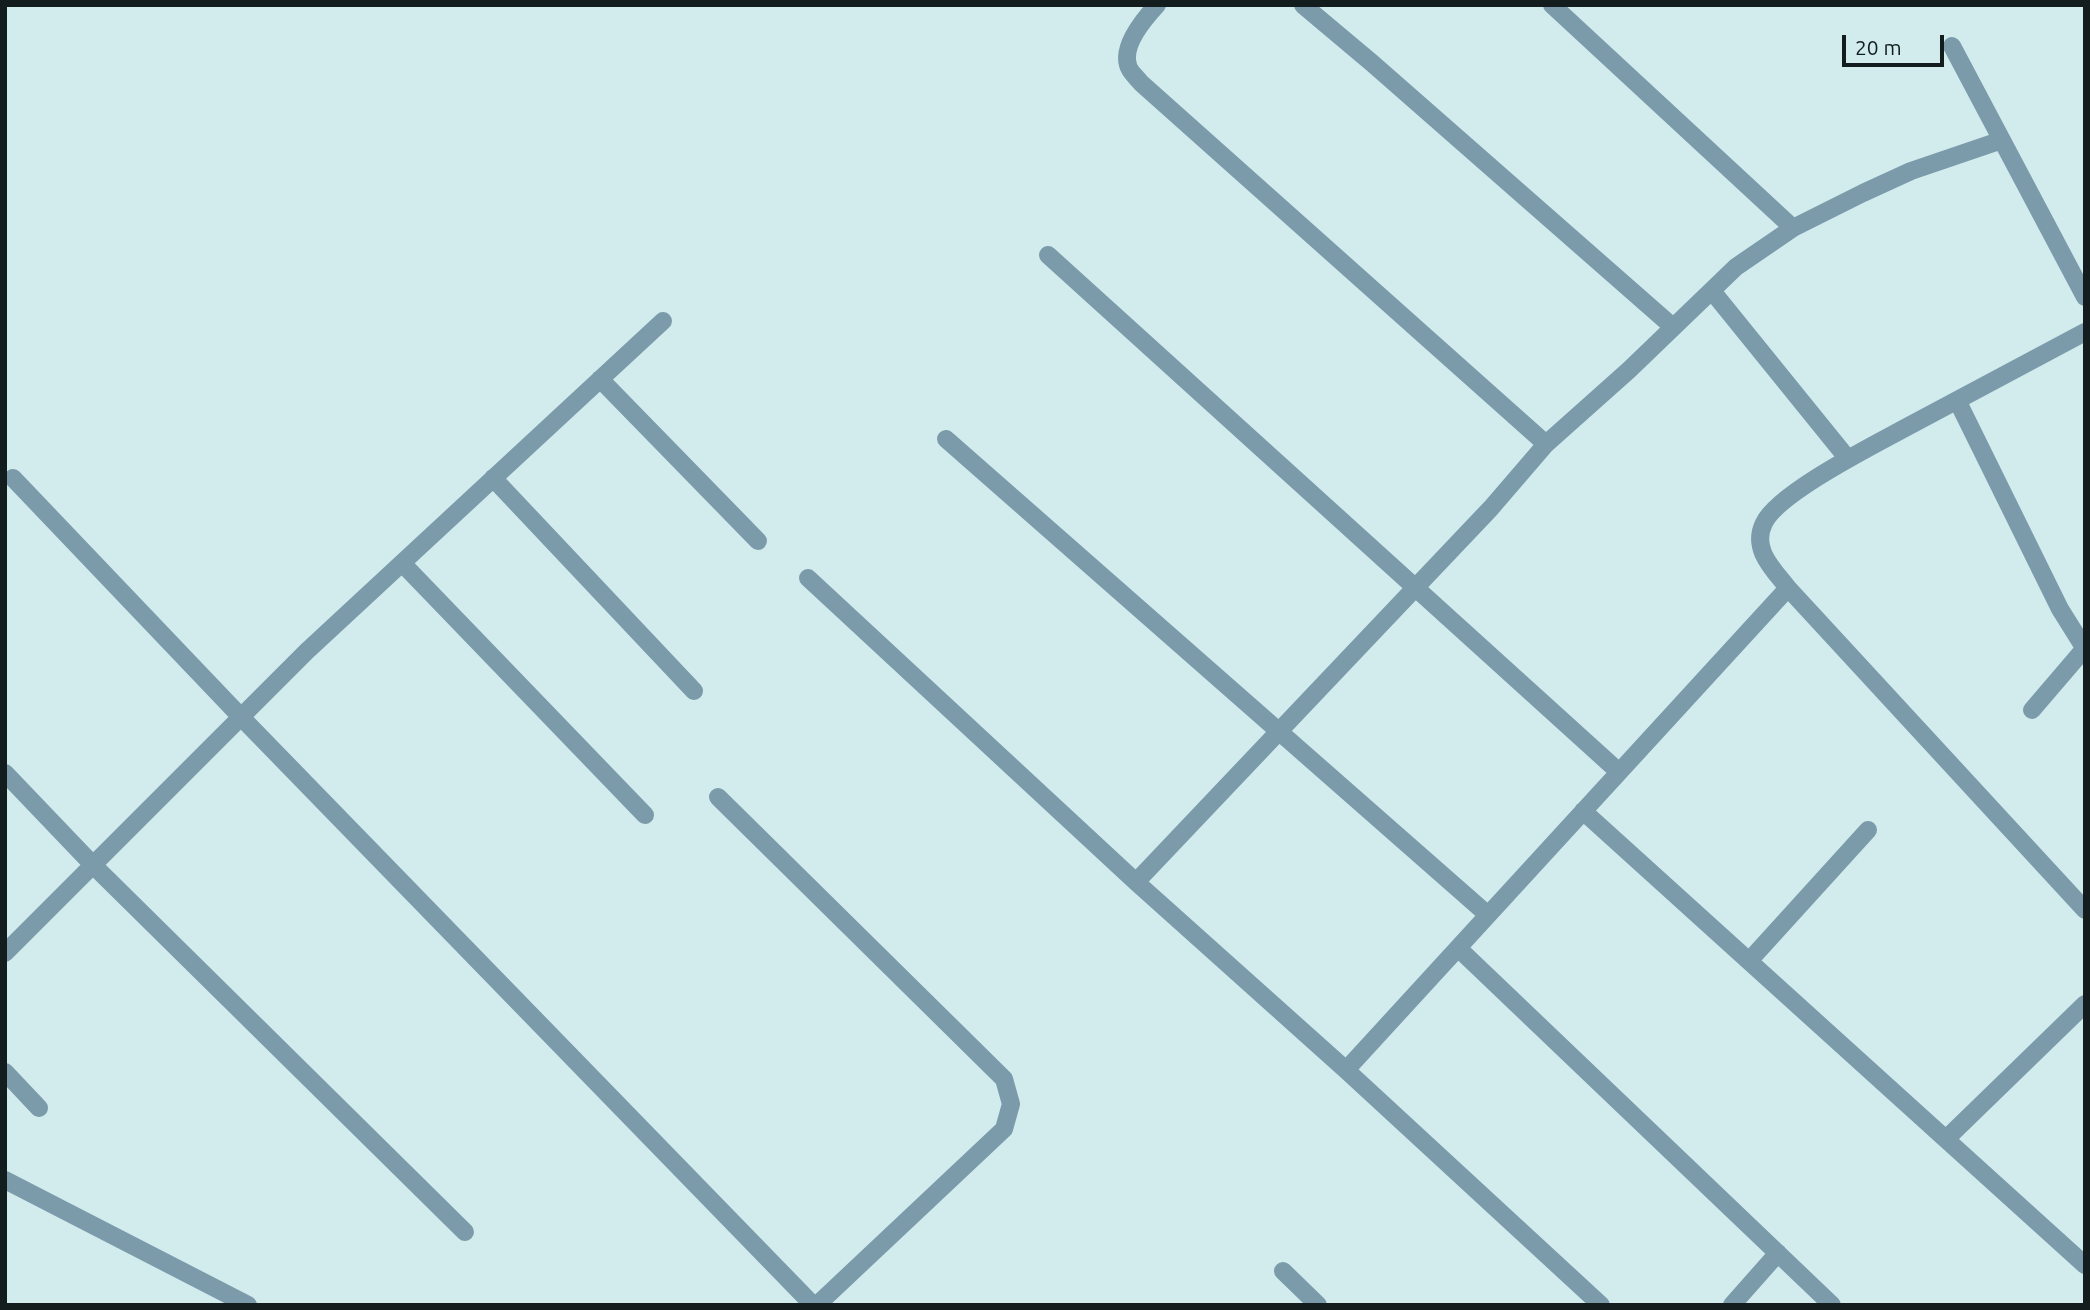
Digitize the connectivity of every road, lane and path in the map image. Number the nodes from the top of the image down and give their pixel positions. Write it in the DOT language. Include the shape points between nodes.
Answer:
graph roads {
  1 [pos="1157,5"];
  2 [pos="1303,5"];
  3 [pos="1552,5"];
  4 [pos="1952,46"];
  5 [pos="2002,140"];
  6 [pos="1793,228"];
  7 [pos="1048,255"];
  8 [pos="1712,291"];
  9 [pos="2085,297"];
  10 [pos="663,321"];
  11 [pos="1673,327"];
  12 [pos="2085,332"];
  13 [pos="600,379"];
  14 [pos="1957,400"];
  15 [pos="946,439"];
  16 [pos="1546,444"];
  17 [pos="1848,459"];
  18 [pos="13,478"];
  19 [pos="493,478"];
  20 [pos="758,541"];
  21 [pos="402,563"];
  22 [pos="808,578"];
  23 [pos="1416,587"];
  24 [pos="1787,588"];
  25 [pos="2085,648"];
  26 [pos="694,691"];
  27 [pos="2032,710"];
  28 [pos="241,717"];
  29 [pos="1279,732"];
  30 [pos="5,772"];
  31 [pos="1619,772"];
  32 [pos="718,797"];
  33 [pos="1583,811"];
  34 [pos="645,815"];
  35 [pos="1868,830"];
  36 [pos="93,865"];
  37 [pos="1136,882"];
  38 [pos="2085,910"];
  39 [pos="1488,915"];
  40 [pos="1458,948"];
  41 [pos="5,953"];
  42 [pos="1749,961"];
  43 [pos="2085,1004"];
  44 [pos="1346,1070"];
  45 [pos="5,1072"];
  46 [pos="38,1108"];
  47 [pos="1945,1139"];
  48 [pos="5,1180"];
  49 [pos="465,1232"];
  50 [pos="1778,1253"];
  51 [pos="2085,1265"];
  52 [pos="1283,1271"];
  53 [pos="248,1305"];
  54 [pos="815,1305"];
  55 [pos="1318,1305"];
  56 [pos="1601,1305"];
  57 [pos="1732,1305"];
  58 [pos="1832,1305"];
  1 -- 16 [label="street" via="1128,47 1128,65 1141,83"];
  2 -- 11 [label="street"];
  3 -- 6 [label="street"];
  4 -- 5 [label="street"];
  5 -- 6 [label="street" via="1911,171"];
  5 -- 9 [label="street"];
  6 -- 8 [label="street" via="1736,267"];
  7 -- 23 [label="street"];
  8 -- 11 [label="street"];
  8 -- 17 [label="street"];
  10 -- 13 [label="street"];
  11 -- 16 [label="street"];
  12 -- 14 [label="street"];
  13 -- 19 [label="street"];
  13 -- 20 [label="street"];
  14 -- 17 [label="street"];
  14 -- 25 [label="street" via="2060,608"];
  15 -- 29 [label="street"];
  16 -- 23 [label="street"];
  17 -- 24 [label="street" via="1785,499 1764,521 1759,536 1762,555"];
  18 -- 28 [label="street"];
  19 -- 21 [label="street"];
  19 -- 26 [label="street"];
  21 -- 28 [label="street"];
  21 -- 34 [label="street"];
  22 -- 37 [label="street"];
  23 -- 29 [label="street"];
  23 -- 31 [label="street"];
  24 -- 31 [label="street"];
  24 -- 38 [label="street"];
  25 -- 27 [label="street"];
  28 -- 36 [label="street"];
  28 -- 54 [label="street"];
  29 -- 37 [label="street"];
  29 -- 39 [label="street"];
  30 -- 36 [label="street"];
  31 -- 33 [label="street"];
  32 -- 54 [label="street" via="1004,1079 1011,1104 1003,1129"];
  33 -- 39 [label="street"];
  33 -- 42 [label="street"];
  35 -- 42 [label="street"];
  36 -- 41 [label="street"];
  36 -- 49 [label="street"];
  37 -- 44 [label="street"];
  39 -- 40 [label="street"];
  40 -- 44 [label="street"];
  40 -- 50 [label="street"];
  42 -- 47 [label="street"];
  43 -- 47 [label="street"];
  44 -- 56 [label="street"];
  45 -- 46 [label="street"];
  47 -- 51 [label="street"];
  48 -- 53 [label="street"];
  50 -- 57 [label="street"];
  50 -- 58 [label="street"];
  52 -- 55 [label="street"];
}
